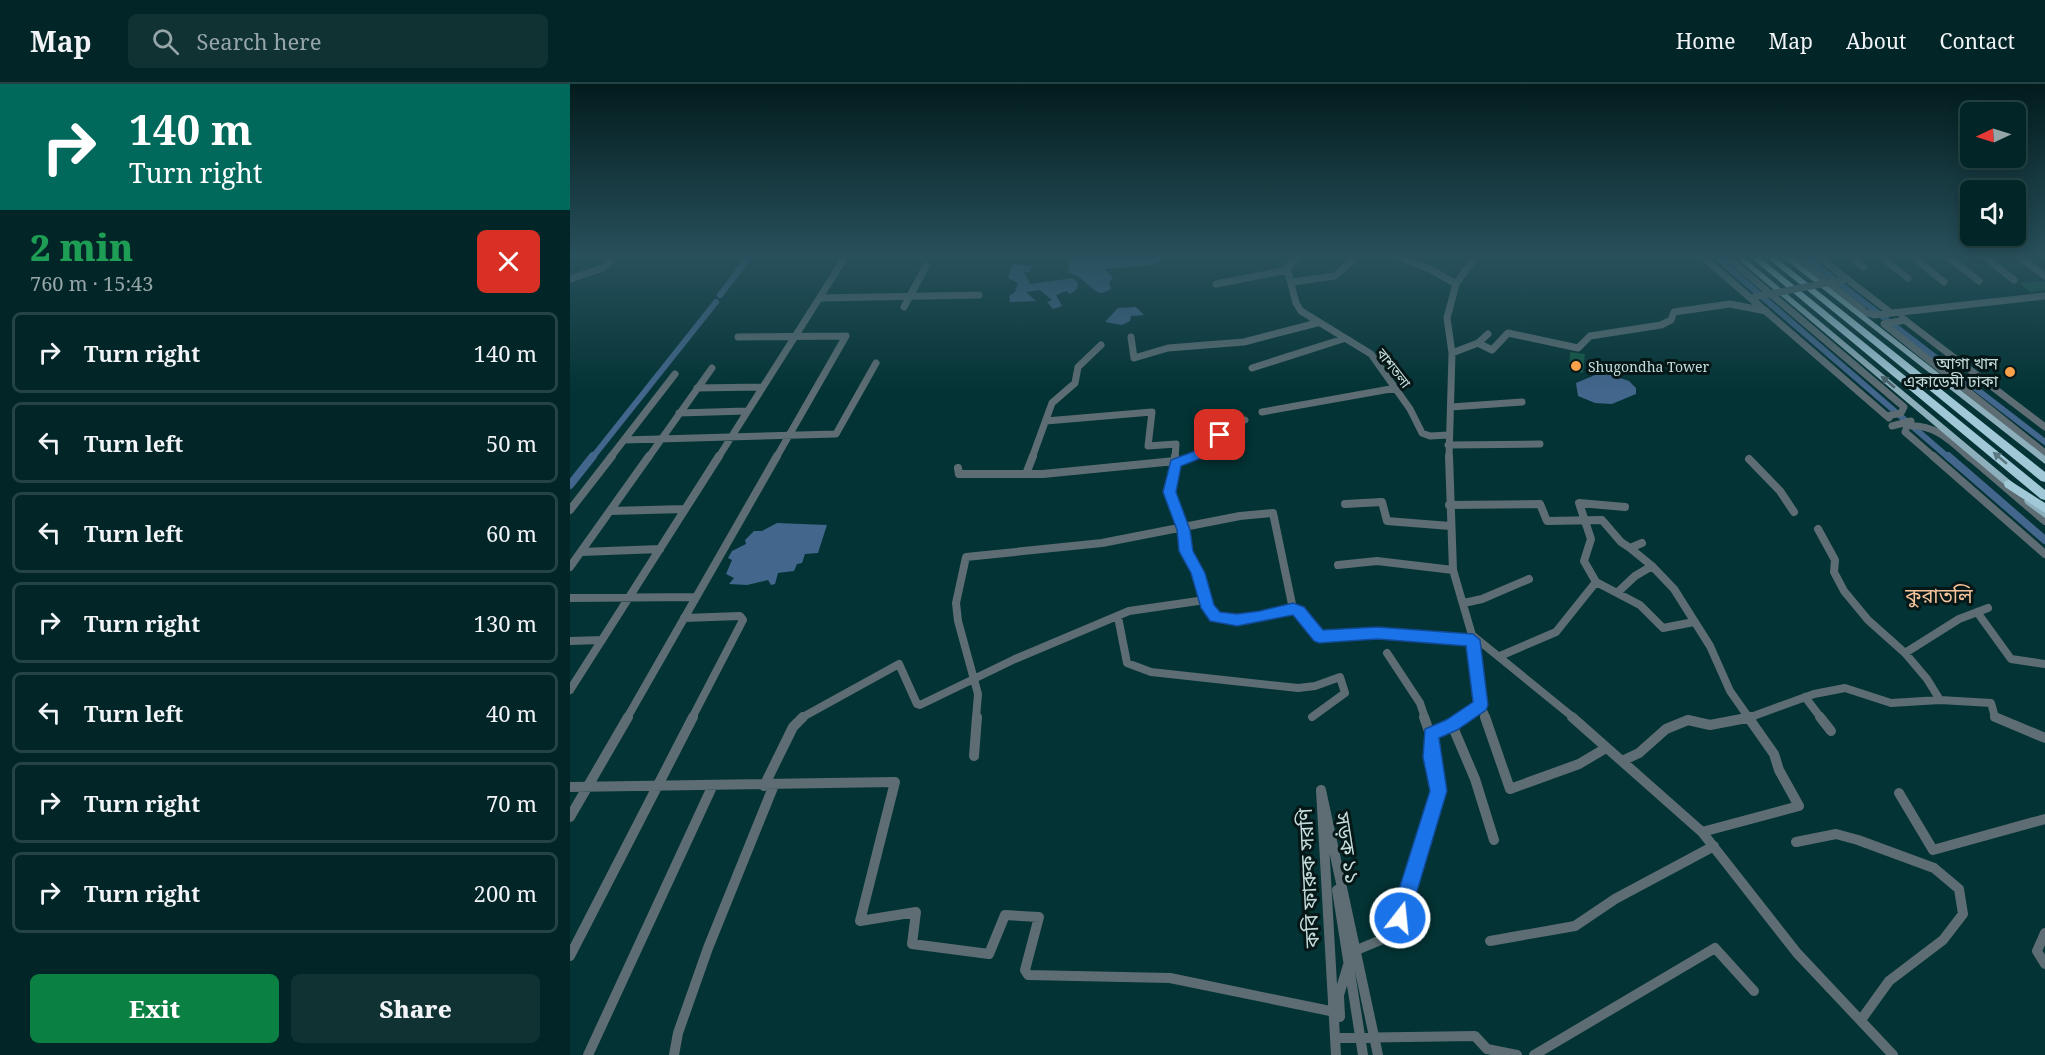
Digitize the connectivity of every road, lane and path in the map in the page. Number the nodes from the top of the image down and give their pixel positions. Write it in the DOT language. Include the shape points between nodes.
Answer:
graph roads {
  1 [pos="817,301"];
  2 [pos="907,301"];
  3 [pos="1296,301"];
  4 [pos="1449,301"];
  5 [pos="1754,301"];
  6 [pos="1759,301"];
  7 [pos="1781,301"];
  8 [pos="1790,301"];
  9 [pos="1808,301"];
  10 [pos="1825,301"];
  11 [pos="1844,301"];
  12 [pos="1852,301"];
  13 [pos="1876,301"];
  14 [pos="2002,301"];
  15 [pos="2045,302"];
  16 [pos="904,307"];
  17 [pos="1763,309"];
  18 [pos="1854,309"];
  19 [pos="1873,314"];
  20 [pos="1893,315"];
  21 [pos="1317,323"];
  22 [pos="1883,323"];
  23 [pos="1488,334"];
  24 [pos="1885,334"];
  25 [pos="795,336"];
  26 [pos="738,337"];
  27 [pos="1131,337"];
  28 [pos="1343,339"];
  29 [pos="1478,343"];
  30 [pos="1101,345"];
  31 [pos="1452,353"];
  32 [pos="876,363"];
  33 [pos="712,368"];
  34 [pos="1252,368"];
  35 [pos="675,374"];
  36 [pos="762,387"];
  37 [pos="697,388"];
  38 [pos="1396,388"];
  39 [pos="1522,402"];
  40 [pos="1907,404"];
  41 [pos="1452,407"];
  42 [pos="746,411"];
  43 [pos="1262,412"];
  44 [pos="679,413"];
  45 [pos="1245,420"];
  46 [pos="1888,420"];
  47 [pos="1046,421"];
  48 [pos="1924,424"];
  49 [pos="2045,426"];
  50 [pos="1948,432"];
  51 [pos="1449,435"];
  52 [pos="789,436"];
  53 [pos="663,437"];
  54 [pos="731,437"];
  55 [pos="624,440"];
  56 [pos="1540,444"];
  57 [pos="1448,445"];
  58 [pos="2045,453"];
  59 [pos="1749,459"];
  60 [pos="2045,461"];
  61 [pos="1175,462"];
  62 [pos="958,468"];
  63 [pos="1026,474"];
  64 [pos="2045,478"];
  65 [pos="2009,484"];
  66 [pos="2045,496"];
  67 [pos="1346,504"];
  68 [pos="1449,505"];
  69 [pos="1625,507"];
  70 [pos="685,509"];
  71 [pos="570,510"];
  72 [pos="610,511"];
  73 [pos="1794,512"];
  74 [pos="2045,512"];
  75 [pos="1584,520"];
  76 [pos="2045,521"];
  77 [pos="1450,526"];
  78 [pos="1818,529"];
  79 [pos="1183,530"];
  80 [pos="1642,543"];
  81 [pos="1630,548"];
  82 [pos="660,549"];
  83 [pos="581,552"];
  84 [pos="2045,554"];
  85 [pos="1338,565"];
  86 [pos="1652,566"];
  87 [pos="570,567"];
  88 [pos="1453,570"];
  89 [pos="1529,579"];
  90 [pos="1596,582"];
  91 [pos="1618,592"];
  92 [pos="629,597"];
  93 [pos="696,597"];
  94 [pos="570,598"];
  95 [pos="1205,600"];
  96 [pos="1464,603"];
  97 [pos="1988,608"];
  98 [pos="1293,609"];
  99 [pos="1977,612"];
  100 [pos="1118,616"];
  101 [pos="684,618"];
  102 [pos="1695,622"];
  103 [pos="1472,638"];
  104 [pos="602,640"];
  105 [pos="570,641"];
  106 [pos="1387,653"];
  107 [pos="1905,653"];
  108 [pos="1500,656"];
  109 [pos="2045,664"];
  110 [pos="975,678"];
  111 [pos="570,689"];
  112 [pos="1805,697"];
  113 [pos="1940,700"];
  114 [pos="1481,705"];
  115 [pos="1312,717"];
  116 [pos="1749,718"];
  117 [pos="1452,725"];
  118 [pos="1831,731"];
  119 [pos="1430,734"];
  120 [pos="2045,738"];
  121 [pos="1606,748"];
  122 [pos="974,756"];
  123 [pos="1622,761"];
  124 [pos="659,785"];
  125 [pos="769,785"];
  126 [pos="570,787"];
  127 [pos="587,787"];
  128 [pos="712,787"];
  129 [pos="1321,790"];
  130 [pos="1899,793"];
  131 [pos="570,817"];
  132 [pos="2045,819"];
  133 [pos="1702,832"];
  134 [pos="1494,840"];
  135 [pos="1796,842"];
  136 [pos="1714,846"];
  137 [pos="2045,933"];
  138 [pos="1490,941"];
  139 [pos="570,956"];
  140 [pos="2045,964"];
  141 [pos="1754,991"];
  142 [pos="1340,1013"];
  143 [pos="1861,1020"];
  144 [pos="1340,1038"];
  145 [pos="588,1055"];
  146 [pos="674,1055"];
  147 [pos="1338,1055"];
  148 [pos="1363,1055"];
  149 [pos="1378,1055"];
  150 [pos="1517,1055"];
  151 [pos="1534,1055"];
  152 [pos="1893,1055"];
  1 -- 25 [label="street"];
  2 -- 16 [label="street"];
  3 -- 21 [label="street, বাশতলা"];
  4 -- 31 [label="street" via="1446,333"];
  5 -- 17 [label="street"];
  6 -- 17 [label="street"];
  7 -- 40 [label="street"];
  40 -- 8 [label="main road, one-way"];
  66 -- 9 [label="highway, one-way"];
  10 -- 64 [label="highway"];
  11 -- 18 [label="main road"];
  12 -- 19 [label="street"];
  13 -- 20 [label="street"];
  14 -- 20 [label="street"];
  15 -- 20 [label="street"];
  17 -- 29 [label="street" via="1730,304 1674,312 1671,320 1661,325 1590,336 1578,348 1508,333 1492,350"];
  17 -- 46 [label="street"];
  18 -- 19 [label="street"];
  18 -- 24 [label="main road"];
  19 -- 20 [label="street"];
  20 -- 22 [label="street"];
  20 -- 49 [label="street"];
  21 -- 27 [label="street" via="1244,342 1168,348 1134,358"];
  21 -- 28 [label="street, বাশতলা"];
  22 -- 24 [label="street"];
  22 -- 58 [label="street"];
  23 -- 29 [label="street"];
  24 -- 60 [label="main road"];
  25 -- 26 [label="street"];
  25 -- 36 [label="street"];
  25 -- 52 [label="street" via="846,336"];
  28 -- 34 [label="street"];
  28 -- 38 [label="street, বাশতলা" via="1371,354"];
  29 -- 31 [label="street"];
  30 -- 47 [label="street" via="1078,367 1075,383 1052,403"];
  31 -- 41 [label="street"];
  32 -- 52 [label="street" via="839,433"];
  33 -- 37 [label="street"];
  35 -- 55 [label="street"];
  36 -- 37 [label="street"];
  36 -- 42 [label="street"];
  37 -- 44 [label="street"];
  38 -- 43 [label="street"];
  38 -- 51 [label="street, বাশতলা" via="1422,433"];
  39 -- 41 [label="street"];
  40 -- 46 [label="street" via="1907,414"];
  40 -- 50 [label="main road"];
  41 -- 51 [label="street"];
  42 -- 44 [label="street"];
  42 -- 54 [label="street"];
  44 -- 53 [label="street"];
  45 -- 61 [label="street" via="1221,427 1223,445"];
  46 -- 48 [label="street"];
  47 -- 61 [label="street" via="1152,412 1148,446 1176,444"];
  47 -- 63 [label="street"];
  48 -- 50 [label="street"];
  48 -- 76 [label="street" via="1938,431"];
  48 -- 84 [label="street" via="1907,426 1905,432"];
  50 -- 65 [label="main road"];
  51 -- 57 [label="street"];
  52 -- 54 [label="street"];
  52 -- 93 [label="street"];
  53 -- 54 [label="street"];
  53 -- 55 [label="street"];
  53 -- 72 [label="street"];
  54 -- 70 [label="street"];
  55 -- 71 [label="street"];
  56 -- 57 [label="street"];
  57 -- 68 [label="street"];
  59 -- 73 [label="street"];
  61 -- 63 [label="street"];
  61 -- 79 [label="street" via="1170,492"];
  62 -- 63 [label="street" via="959,474"];
  65 -- 74 [label="highway"];
  67 -- 77 [label="street" via="1382,502 1387,521"];
  68 -- 75 [label="street" via="1540,504 1547,521"];
  68 -- 77 [label="street"];
  69 -- 75 [label="street" via="1579,503"];
  70 -- 72 [label="street"];
  70 -- 82 [label="street"];
  72 -- 83 [label="street"];
  75 -- 81 [label="street" via="1602,520"];
  75 -- 90 [label="street" via="1591,539 1582,562"];
  77 -- 88 [label="street"];
  78 -- 107 [label="street" via="1835,560 1834,572 1844,591 1868,620"];
  79 -- 95 [label="street" via="1186,551 1198,573"];
  79 -- 98 [label="street" via="1240,516 1273,513"];
  79 -- 110 [label="street" via="1072,547 966,557 956,603"];
  80 -- 81 [label="street"];
  81 -- 86 [label="street"];
  82 -- 83 [label="street"];
  82 -- 92 [label="street"];
  83 -- 87 [label="street"];
  85 -- 88 [label="street" via="1377,561"];
  86 -- 91 [label="street"];
  86 -- 102 [label="street" via="1674,589"];
  88 -- 96 [label="street"];
  89 -- 96 [label="street"];
  90 -- 91 [label="street"];
  90 -- 108 [label="street" via="1556,632"];
  91 -- 102 [label="street" via="1663,628"];
  92 -- 93 [label="street"];
  92 -- 94 [label="street"];
  92 -- 104 [label="street"];
  93 -- 101 [label="street"];
  95 -- 98 [label="street" via="1215,617 1237,620"];
  95 -- 100 [label="street" via="1147,607"];
  96 -- 103 [label="street"];
  97 -- 99 [label="street"];
  98 -- 103 [label="street" via="1299,611 1319,637 1377,633"];
  99 -- 107 [label="street"];
  99 -- 109 [label="street" via="2011,659"];
  100 -- 110 [label="street"];
  100 -- 115 [label="street" via="1126,663 1151,672 1298,688 1340,677 1345,693"];
  101 -- 124 [label="street" via="740,616 743,620"];
  101 -- 127 [label="street"];
  102 -- 116 [label="street" via="1730,691"];
  103 -- 108 [label="street"];
  103 -- 114 [label="street"];
  104 -- 105 [label="street"];
  104 -- 111 [label="street"];
  106 -- 119 [label="street" via="1420,703"];
  107 -- 113 [label="street"];
  108 -- 121 [label="street"];
  110 -- 122 [label="street" via="978,722"];
  110 -- 125 [label="street" via="920,705 899,664 801,718 793,727"];
  112 -- 113 [label="street" via="1845,688 1891,703"];
  112 -- 116 [label="street"];
  112 -- 118 [label="street"];
  113 -- 120 [label="street" via="1991,703 1995,717"];
  114 -- 117 [label="street"];
  114 -- 121 [label="street" via="1510,789 1579,764"];
  116 -- 123 [label="street" via="1710,725 1688,720 1666,729 1639,753"];
  116 -- 133 [label="street" via="1774,754 1799,806"];
  117 -- 119 [label="street"];
  117 -- 134 [label="street" via="1475,779"];
  119 -- 142 [label="street" via="1439,791 1395,934 1352,952 1340,995"];
  121 -- 123 [label="street"];
  123 -- 133 [label="street"];
  124 -- 127 [label="street"];
  124 -- 128 [label="street"];
  124 -- 139 [label="street"];
  125 -- 128 [label="street"];
  125 -- 142 [label="street" via="895,782 860,919 916,912 912,944 989,954 1005,915 1039,917 1025,970 1028,975 1170,978"];
  125 -- 146 [label="street" via="678,1033"];
  126 -- 127 [label="street"];
  127 -- 131 [label="street"];
  128 -- 145 [label="street"];
  129 -- 147 [label="street, কবি ফারুক সরণি"];
  129 -- 148 [label="street, সড়ক ১১"];
  129 -- 149 [label="street, কবি ফারুক সরণি"];
  130 -- 132 [label="street" via="1933,850"];
  133 -- 136 [label="street"];
  135 -- 143 [label="street" via="1836,834 1858,840 1934,868 1959,889 1963,914 1944,940 1889,981"];
  136 -- 138 [label="street" via="1615,899 1575,926"];
  136 -- 143 [label="street" via="1797,953"];
  137 -- 140 [label="street" via="2037,951"];
  141 -- 151 [label="street" via="1715,948"];
  142 -- 144 [label="street"];
  143 -- 152 [label="street"];
  144 -- 147 [label="street"];
  144 -- 150 [label="street" via="1475,1036 1487,1049"];
}
